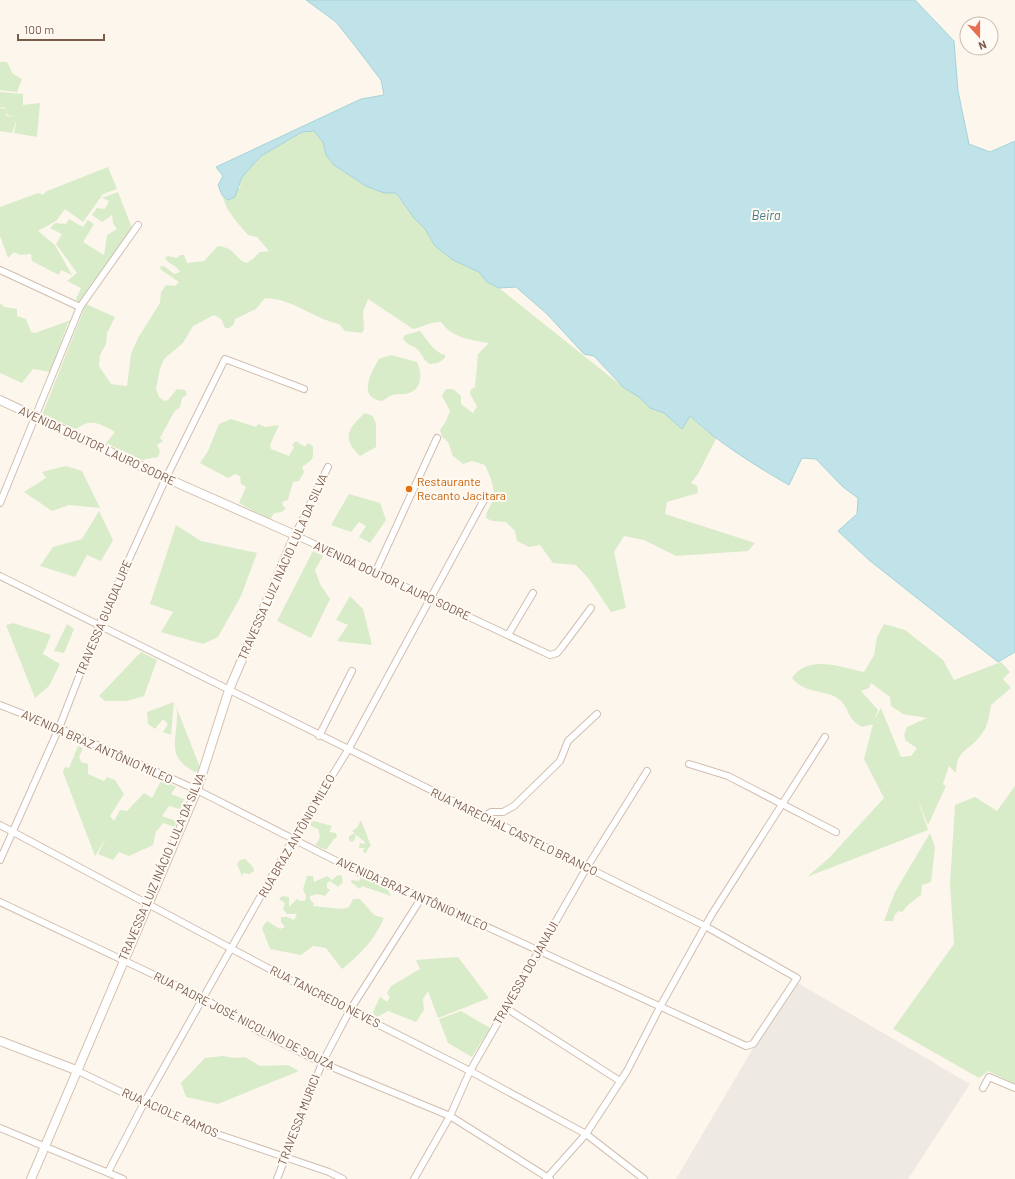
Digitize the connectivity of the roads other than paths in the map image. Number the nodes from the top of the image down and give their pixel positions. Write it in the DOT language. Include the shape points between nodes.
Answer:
graph roads {
  1 [pos="138,225"];
  2 [pos="0,270"];
  3 [pos="80,306"];
  4 [pos="304,389"];
  5 [pos="0,400"];
  6 [pos="36,417"];
  7 [pos="438,438"];
  8 [pos="328,467"];
  9 [pos="166,478"];
  10 [pos="485,498"];
  11 [pos="0,503"];
  12 [pos="295,535"];
  13 [pos="375,573"];
  14 [pos="0,576"];
  15 [pos="533,593"];
  16 [pos="429,599"];
  17 [pos="591,608"];
  18 [pos="99,625"];
  19 [pos="508,635"];
  20 [pos="352,671"];
  21 [pos="228,690"];
  22 [pos="0,705"];
  23 [pos="596,714"];
  24 [pos="59,728"];
  25 [pos="319,736"];
  26 [pos="825,737"];
  27 [pos="348,750"];
  28 [pos="689,764"];
  29 [pos="647,771"];
  30 [pos="197,790"];
  31 [pos="781,804"];
  32 [pos="484,817"];
  33 [pos="0,825"];
  34 [pos="12,832"];
  35 [pos="836,832"];
  36 [pos="293,839"];
  37 [pos="0,860"];
  38 [pos="587,867"];
  39 [pos="422,897"];
  40 [pos="0,902"];
  41 [pos="148,903"];
  42 [pos="705,926"];
  43 [pos="232,948"];
  44 [pos="539,951"];
  45 [pos="123,960"];
  46 [pos="797,978"];
  47 [pos="203,998"];
  48 [pos="661,1005"];
  49 [pos="506,1008"];
  50 [pos="350,1010"];
  51 [pos="0,1041"];
  52 [pos="322,1062"];
  53 [pos="76,1070"];
  54 [pos="470,1071"];
  55 [pos="620,1081"];
  56 [pos="983,1088"];
  57 [pos="1015,1088"];
  58 [pos="144,1103"];
  59 [pos="450,1116"];
  60 [pos="0,1128"];
  61 [pos="586,1134"];
  62 [pos="44,1146"];
  63 [pos="285,1157"];
  64 [pos="108,1172"];
  65 [pos="548,1178"];
  66 [pos="31,1179"];
  67 [pos="123,1179"];
  68 [pos="277,1179"];
  69 [pos="343,1179"];
  70 [pos="414,1179"];
  71 [pos="644,1179"];
  1 -- 3 [label="street"];
  2 -- 3 [label="street"];
  3 -- 6 [label="street"];
  4 -- 9 [label="street, TRAVESSA GUADALUPE" via="225,360"];
  5 -- 6 [label="street, AVENIDA DOUTOR LAURO SODRE"];
  6 -- 9 [label="street, AVENIDA DOUTOR LAURO SODRE"];
  6 -- 11 [label="street"];
  7 -- 13 [label="street"];
  8 -- 12 [label="street, TRAVESSA LUIZ INÁCIO LULA DA SILVA"];
  9 -- 12 [label="street, AVENIDA DOUTOR LAURO SODRE"];
  9 -- 18 [label="street, TRAVESSA GUADALUPE"];
  10 -- 16 [label="street, RUA BRAZ ANTÔNIO MILEO"];
  12 -- 13 [label="street, AVENIDA DOUTOR LAURO SODRE"];
  12 -- 21 [label="street, TRAVESSA LUIZ INÁCIO LULA DA SILVA"];
  13 -- 16 [label="street, AVENIDA DOUTOR LAURO SODRE"];
  14 -- 18 [label="street, RUA MARECHAL CASTELO BRANCO"];
  15 -- 19 [label="street"];
  16 -- 19 [label="street, AVENIDA DOUTOR LAURO SODRE"];
  16 -- 27 [label="street, RUA BRAZ ANTÔNIO MILEO"];
  17 -- 19 [label="street, AVENIDA DOUTOR LAURO SODRE" via="554,655"];
  18 -- 21 [label="street, RUA MARECHAL CASTELO BRANCO"];
  18 -- 24 [label="street, TRAVESSA GUADALUPE"];
  20 -- 25 [label="street"];
  21 -- 25 [label="street, RUA MARECHAL CASTELO BRANCO"];
  21 -- 30 [label="street, TRAVESSA LUIZ INÁCIO LULA DA SILVA"];
  22 -- 24 [label="street, AVENIDA BRAZ ANTÔNIO MILEO"];
  23 -- 32 [label="street" via="568,741 560,761 514,806 503,812 491,812"];
  24 -- 30 [label="street, AVENIDA BRAZ ANTÔNIO MILEO"];
  24 -- 34 [label="street, TRAVESSA GUADALUPE"];
  25 -- 27 [label="street, RUA MARECHAL CASTELO BRANCO"];
  26 -- 31 [label="street"];
  27 -- 32 [label="street, RUA MARECHAL CASTELO BRANCO"];
  27 -- 36 [label="street, RUA BRAZ ANTÔNIO MILEO"];
  28 -- 31 [label="street" via="728,776"];
  29 -- 38 [label="street, TRAVESSA DO JANAUI"];
  30 -- 36 [label="street, AVENIDA BRAZ ANTÔNIO MILEO"];
  30 -- 41 [label="street, TRAVESSA LUIZ INÁCIO LULA DA SILVA"];
  31 -- 35 [label="street"];
  31 -- 42 [label="street"];
  32 -- 38 [label="street, RUA MARECHAL CASTELO BRANCO"];
  33 -- 34 [label="street, RUA TANCREDO NEVES"];
  34 -- 37 [label="street, TRAVESSA GUADALUPE"];
  34 -- 41 [label="street, RUA TANCREDO NEVES"];
  36 -- 39 [label="street, AVENIDA BRAZ ANTÔNIO MILEO" via="371,878"];
  36 -- 43 [label="street, RUA BRAZ ANTÔNIO MILEO"];
  38 -- 42 [label="street, RUA MARECHAL CASTELO BRANCO"];
  38 -- 44 [label="street, TRAVESSA DO JANAUI"];
  39 -- 44 [label="street, AVENIDA BRAZ ANTÔNIO MILEO"];
  39 -- 50 [label="street, TRAVESSA MURICI"];
  40 -- 45 [label="street, RUA PADRE JOSÉ NICOLINO DE SOUZA"];
  41 -- 43 [label="street, RUA TANCREDO NEVES"];
  41 -- 45 [label="street, TRAVESSA LUIZ INÁCIO LULA DA SILVA"];
  42 -- 46 [label="street, RUA MARECHAL CASTELO BRANCO"];
  42 -- 48 [label="street"];
  43 -- 47 [label="street, RUA BRAZ ANTÔNIO MILEO"];
  43 -- 50 [label="street, RUA TANCREDO NEVES"];
  44 -- 48 [label="street, AVENIDA BRAZ ANTÔNIO MILEO" via="604,982"];
  44 -- 49 [label="street, TRAVESSA DO JANAUI"];
  45 -- 47 [label="street, RUA PADRE JOSÉ NICOLINO DE SOUZA"];
  45 -- 53 [label="street, TRAVESSA LUIZ INÁCIO LULA DA SILVA"];
  46 -- 48 [label="street, AVENIDA BRAZ ANTÔNIO MILEO" via="753,1044 748,1046"];
  47 -- 52 [label="street, RUA PADRE JOSÉ NICOLINO DE SOUZA" via="262,1033"];
  47 -- 58 [label="street, RUA BRAZ ANTÔNIO MILEO"];
  48 -- 55 [label="street"];
  49 -- 54 [label="street, TRAVESSA DO JANAUI"];
  49 -- 55 [label="street"];
  50 -- 52 [label="street, TRAVESSA MURICI"];
  50 -- 54 [label="street, RUA TANCREDO NEVES"];
  51 -- 53 [label="street, RUA ACIOLE RAMOS"];
  52 -- 59 [label="street, RUA PADRE JOSÉ NICOLINO DE SOUZA"];
  52 -- 63 [label="street, TRAVESSA MURICI"];
  53 -- 58 [label="street, RUA ACIOLE RAMOS"];
  53 -- 62 [label="street, TRAVESSA LUIZ INÁCIO LULA DA SILVA"];
  54 -- 59 [label="street, TRAVESSA DO JANAUI"];
  54 -- 61 [label="street, RUA TANCREDO NEVES"];
  55 -- 61 [label="street"];
  56 -- 57 [label="street" via="989,1077"];
  58 -- 63 [label="street, RUA ACIOLE RAMOS" via="217,1134"];
  58 -- 64 [label="street, RUA BRAZ ANTÔNIO MILEO"];
  59 -- 65 [label="street, RUA PADRE JOSÉ NICOLINO DE SOUZA"];
  59 -- 70 [label="street, TRAVESSA DO JANAUI"];
  60 -- 62 [label="street"];
  61 -- 65 [label="street"];
  61 -- 71 [label="street, RUA TANCREDO NEVES"];
  62 -- 64 [label="street"];
  62 -- 66 [label="street, TRAVESSA LUIZ INÁCIO LULA DA SILVA"];
  63 -- 68 [label="street, TRAVESSA MURICI"];
  63 -- 69 [label="street, RUA ACIOLE RAMOS"];
  64 -- 67 [label="street"];
}
